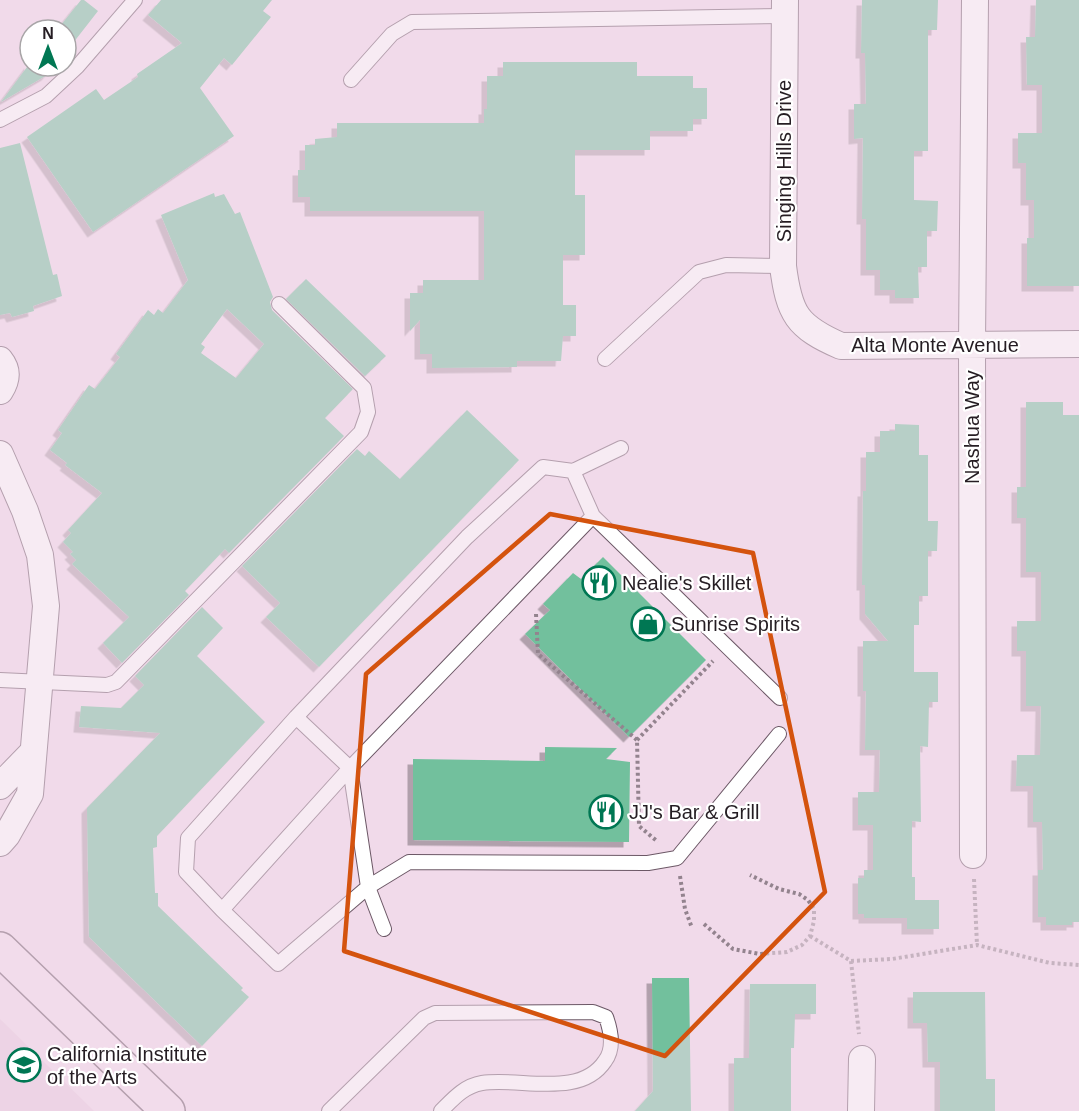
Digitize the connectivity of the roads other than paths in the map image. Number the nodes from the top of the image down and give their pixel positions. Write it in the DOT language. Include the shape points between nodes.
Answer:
graph roads {
  1 [pos="135,0"];
  2 [pos="975,0"];
  3 [pos="785,8"];
  4 [pos="351,80"];
  5 [pos="0,120"];
  6 [pos="783,266"];
  7 [pos="279,304"];
  8 [pos="798,320"];
  9 [pos="1079,344"];
  10 [pos="972,345"];
  11 [pos="604,359"];
  12 [pos="0,360"];
  13 [pos="0,391"];
  14 [pos="621,448"];
  15 [pos="0,454"];
  16 [pos="573,471"];
  17 [pos="593,516"];
  18 [pos="0,680"];
  19 [pos="40,681"];
  20 [pos="780,698"];
  21 [pos="297,717"];
  22 [pos="779,734"];
  23 [pos="33,752"];
  24 [pos="350,768"];
  25 [pos="0,786"];
  26 [pos="0,843"];
  27 [pos="973,855"];
  28 [pos="368,887"];
  29 [pos="222,910"];
  30 [pos="384,929"];
  31 [pos="0,949"];
  32 [pos="862,1059"];
  33 [pos="168,1111"];
  34 [pos="329,1111"];
  35 [pos="441,1111"];
  36 [pos="861,1111"];
  1 -- 5 [label="lane" via="77,67 46,96"];
  2 -- 10 [label="street, Nashua Way"];
  3 -- 4 [label="lane" via="412,22 392,34"];
  3 -- 6 [label="street, Singing Hills Drive"];
  6 -- 8 [label="street, Singing Hills Drive" via="787,297"];
  6 -- 11 [label="lane" via="726,265 699,272"];
  7 -- 19 [label="lane" via="364,388 368,412 361,432 116,682 107,685"];
  8 -- 10 [label="street, Alta Monte Avenue" via="817,336 841,346"];
  9 -- 10 [label="street, Alta Monte Avenue"];
  10 -- 27 [label="street, Nashua Way"];
  12 -- 13 [label="street" via="6,374"];
  14 -- 16 [label="lane"];
  15 -- 19 [label="street" via="40,555 46,606"];
  16 -- 17 [label="lane"];
  16 -- 21 [label="lane" via="543,467 467,537"];
  17 -- 20 [label="lane"];
  17 -- 24 [label="lane"];
  18 -- 19 [label="lane"];
  19 -- 23 [label="street"];
  21 -- 24 [label="lane"];
  21 -- 29 [label="lane" via="188,838 186,872"];
  22 -- 28 [label="lane" via="677,858 648,863 409,862"];
  23 -- 25 [label="street"];
  23 -- 26 [label="street" via="30,794"];
  24 -- 28 [label="lane"];
  24 -- 29 [label="lane"];
  28 -- 29 [label="lane" via="278,964"];
  28 -- 30 [label="lane"];
  31 -- 33 [label="street"];
  32 -- 36 [label="street"];
  34 -- 35 [label="lane" via="424,1018 435,1013 593,1012 606,1017 610,1054 600,1069 584,1080 482,1083 465,1088"];
}
